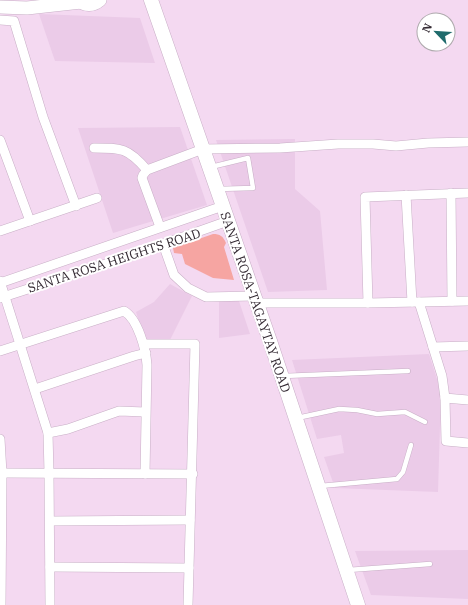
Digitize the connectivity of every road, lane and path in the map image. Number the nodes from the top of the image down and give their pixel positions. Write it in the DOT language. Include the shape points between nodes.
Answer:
graph roads {
  1 [pos="100,0"];
  2 [pos="152,0"];
  3 [pos="80,1"];
  4 [pos="27,4"];
  5 [pos="0,7"];
  6 [pos="0,20"];
  7 [pos="0,140"];
  8 [pos="468,142"];
  9 [pos="94,148"];
  10 [pos="203,149"];
  11 [pos="209,167"];
  12 [pos="147,170"];
  13 [pos="217,189"];
  14 [pos="451,193"];
  15 [pos="468,193"];
  16 [pos="406,195"];
  17 [pos="97,198"];
  18 [pos="76,206"];
  19 [pos="223,206"];
  20 [pos="30,221"];
  21 [pos="228,222"];
  22 [pos="160,227"];
  23 [pos="0,232"];
  24 [pos="130,237"];
  25 [pos="163,244"];
  26 [pos="103,247"];
  27 [pos="135,254"];
  28 [pos="108,262"];
  29 [pos="0,282"];
  30 [pos="2,297"];
  31 [pos="255,299"];
  32 [pos="452,301"];
  33 [pos="468,301"];
  34 [pos="415,302"];
  35 [pos="368,303"];
  36 [pos="21,344"];
  37 [pos="144,344"];
  38 [pos="468,346"];
  39 [pos="433,347"];
  40 [pos="0,351"];
  41 [pos="146,353"];
  42 [pos="408,371"];
  43 [pos="281,376"];
  44 [pos="35,389"];
  45 [pos="445,398"];
  46 [pos="468,400"];
  47 [pos="145,412"];
  48 [pos="296,419"];
  49 [pos="425,422"];
  50 [pos="48,433"];
  51 [pos="0,439"];
  52 [pos="468,443"];
  53 [pos="411,445"];
  54 [pos="1,473"];
  55 [pos="49,473"];
  56 [pos="145,474"];
  57 [pos="193,474"];
  58 [pos="319,486"];
  59 [pos="1,520"];
  60 [pos="190,520"];
  61 [pos="50,521"];
  62 [pos="430,564"];
  63 [pos="50,567"];
  64 [pos="189,568"];
  65 [pos="1,569"];
  66 [pos="347,571"];
  67 [pos="1,605"];
  68 [pos="50,605"];
  69 [pos="188,605"];
  70 [pos="358,605"];
  1 -- 3 [label="street" via="90,5"];
  2 -- 10 [label="main road, SANTA ROSA-TAGAYTAY ROAD"];
  3 -- 4 [label="street"];
  4 -- 5 [label="street"];
  6 -- 18 [label="street" via="14,21 43,117"];
  7 -- 20 [label="street"];
  8 -- 10 [label="street" via="396,146 338,144"];
  9 -- 12 [label="street" via="120,149 132,155"];
  10 -- 11 [label="main road, SANTA ROSA-TAGAYTAY ROAD"];
  10 -- 12 [label="street"];
  11 -- 13 [label="main road, SANTA ROSA-TAGAYTAY ROAD"];
  11 -- 13 [label="lane" via="248,158 253,188"];
  12 -- 22 [label="street" via="142,178"];
  13 -- 19 [label="main road, SANTA ROSA-TAGAYTAY ROAD"];
  14 -- 15 [label="street"];
  14 -- 16 [label="street"];
  14 -- 32 [label="street"];
  16 -- 34 [label="street"];
  16 -- 35 [label="street" via="365,197"];
  17 -- 18 [label="street"];
  18 -- 20 [label="street"];
  19 -- 21 [label="main road, SANTA ROSA-TAGAYTAY ROAD"];
  19 -- 22 [label="street, SANTA ROSA HEIGHTS ROAD"];
  20 -- 23 [label="street"];
  21 -- 25 [label="street, SANTA ROSA HEIGHTS ROAD"];
  21 -- 31 [label="main road, SANTA ROSA-TAGAYTAY ROAD"];
  22 -- 24 [label="street, SANTA ROSA HEIGHTS ROAD"];
  24 -- 26 [label="street, SANTA ROSA HEIGHTS ROAD"];
  24 -- 27 [label="street"];
  25 -- 27 [label="street, SANTA ROSA HEIGHTS ROAD"];
  25 -- 31 [label="street" via="174,275 188,288 206,297"];
  26 -- 28 [label="street"];
  26 -- 29 [label="street, SANTA ROSA HEIGHTS ROAD"];
  27 -- 28 [label="street, SANTA ROSA HEIGHTS ROAD"];
  28 -- 30 [label="street, SANTA ROSA HEIGHTS ROAD"];
  29 -- 30 [label="street"];
  30 -- 36 [label="street"];
  31 -- 35 [label="street"];
  31 -- 43 [label="main road, SANTA ROSA-TAGAYTAY ROAD"];
  32 -- 33 [label="street"];
  32 -- 34 [label="street"];
  34 -- 35 [label="street"];
  34 -- 39 [label="street"];
  36 -- 37 [label="street" via="124,311 130,314"];
  36 -- 40 [label="street"];
  36 -- 44 [label="street"];
  37 -- 41 [label="street"];
  37 -- 57 [label="street" via="195,344"];
  38 -- 39 [label="street"];
  39 -- 45 [label="street" via="442,376"];
  41 -- 44 [label="street"];
  41 -- 47 [label="street"];
  42 -- 43 [label="lane"];
  43 -- 48 [label="main road, SANTA ROSA-TAGAYTAY ROAD"];
  44 -- 50 [label="street"];
  45 -- 46 [label="street"];
  45 -- 52 [label="street" via="446,441"];
  47 -- 50 [label="street" via="119,411 68,429"];
  47 -- 56 [label="street"];
  48 -- 49 [label="lane" via="346,409 377,414 406,412"];
  48 -- 58 [label="main road, SANTA ROSA-TAGAYTAY ROAD"];
  50 -- 55 [label="street"];
  51 -- 54 [label="street"];
  53 -- 58 [label="lane" via="403,472 397,478"];
  54 -- 55 [label="street"];
  54 -- 59 [label="street"];
  55 -- 56 [label="street"];
  55 -- 61 [label="street"];
  56 -- 57 [label="street"];
  57 -- 60 [label="street"];
  58 -- 66 [label="main road, SANTA ROSA-TAGAYTAY ROAD"];
  59 -- 65 [label="street"];
  60 -- 61 [label="street"];
  60 -- 64 [label="street"];
  61 -- 63 [label="street"];
  62 -- 66 [label="lane"];
  63 -- 64 [label="street"];
  63 -- 68 [label="street"];
  64 -- 69 [label="street"];
  65 -- 67 [label="street"];
  66 -- 70 [label="main road, SANTA ROSA-TAGAYTAY ROAD"];
}
